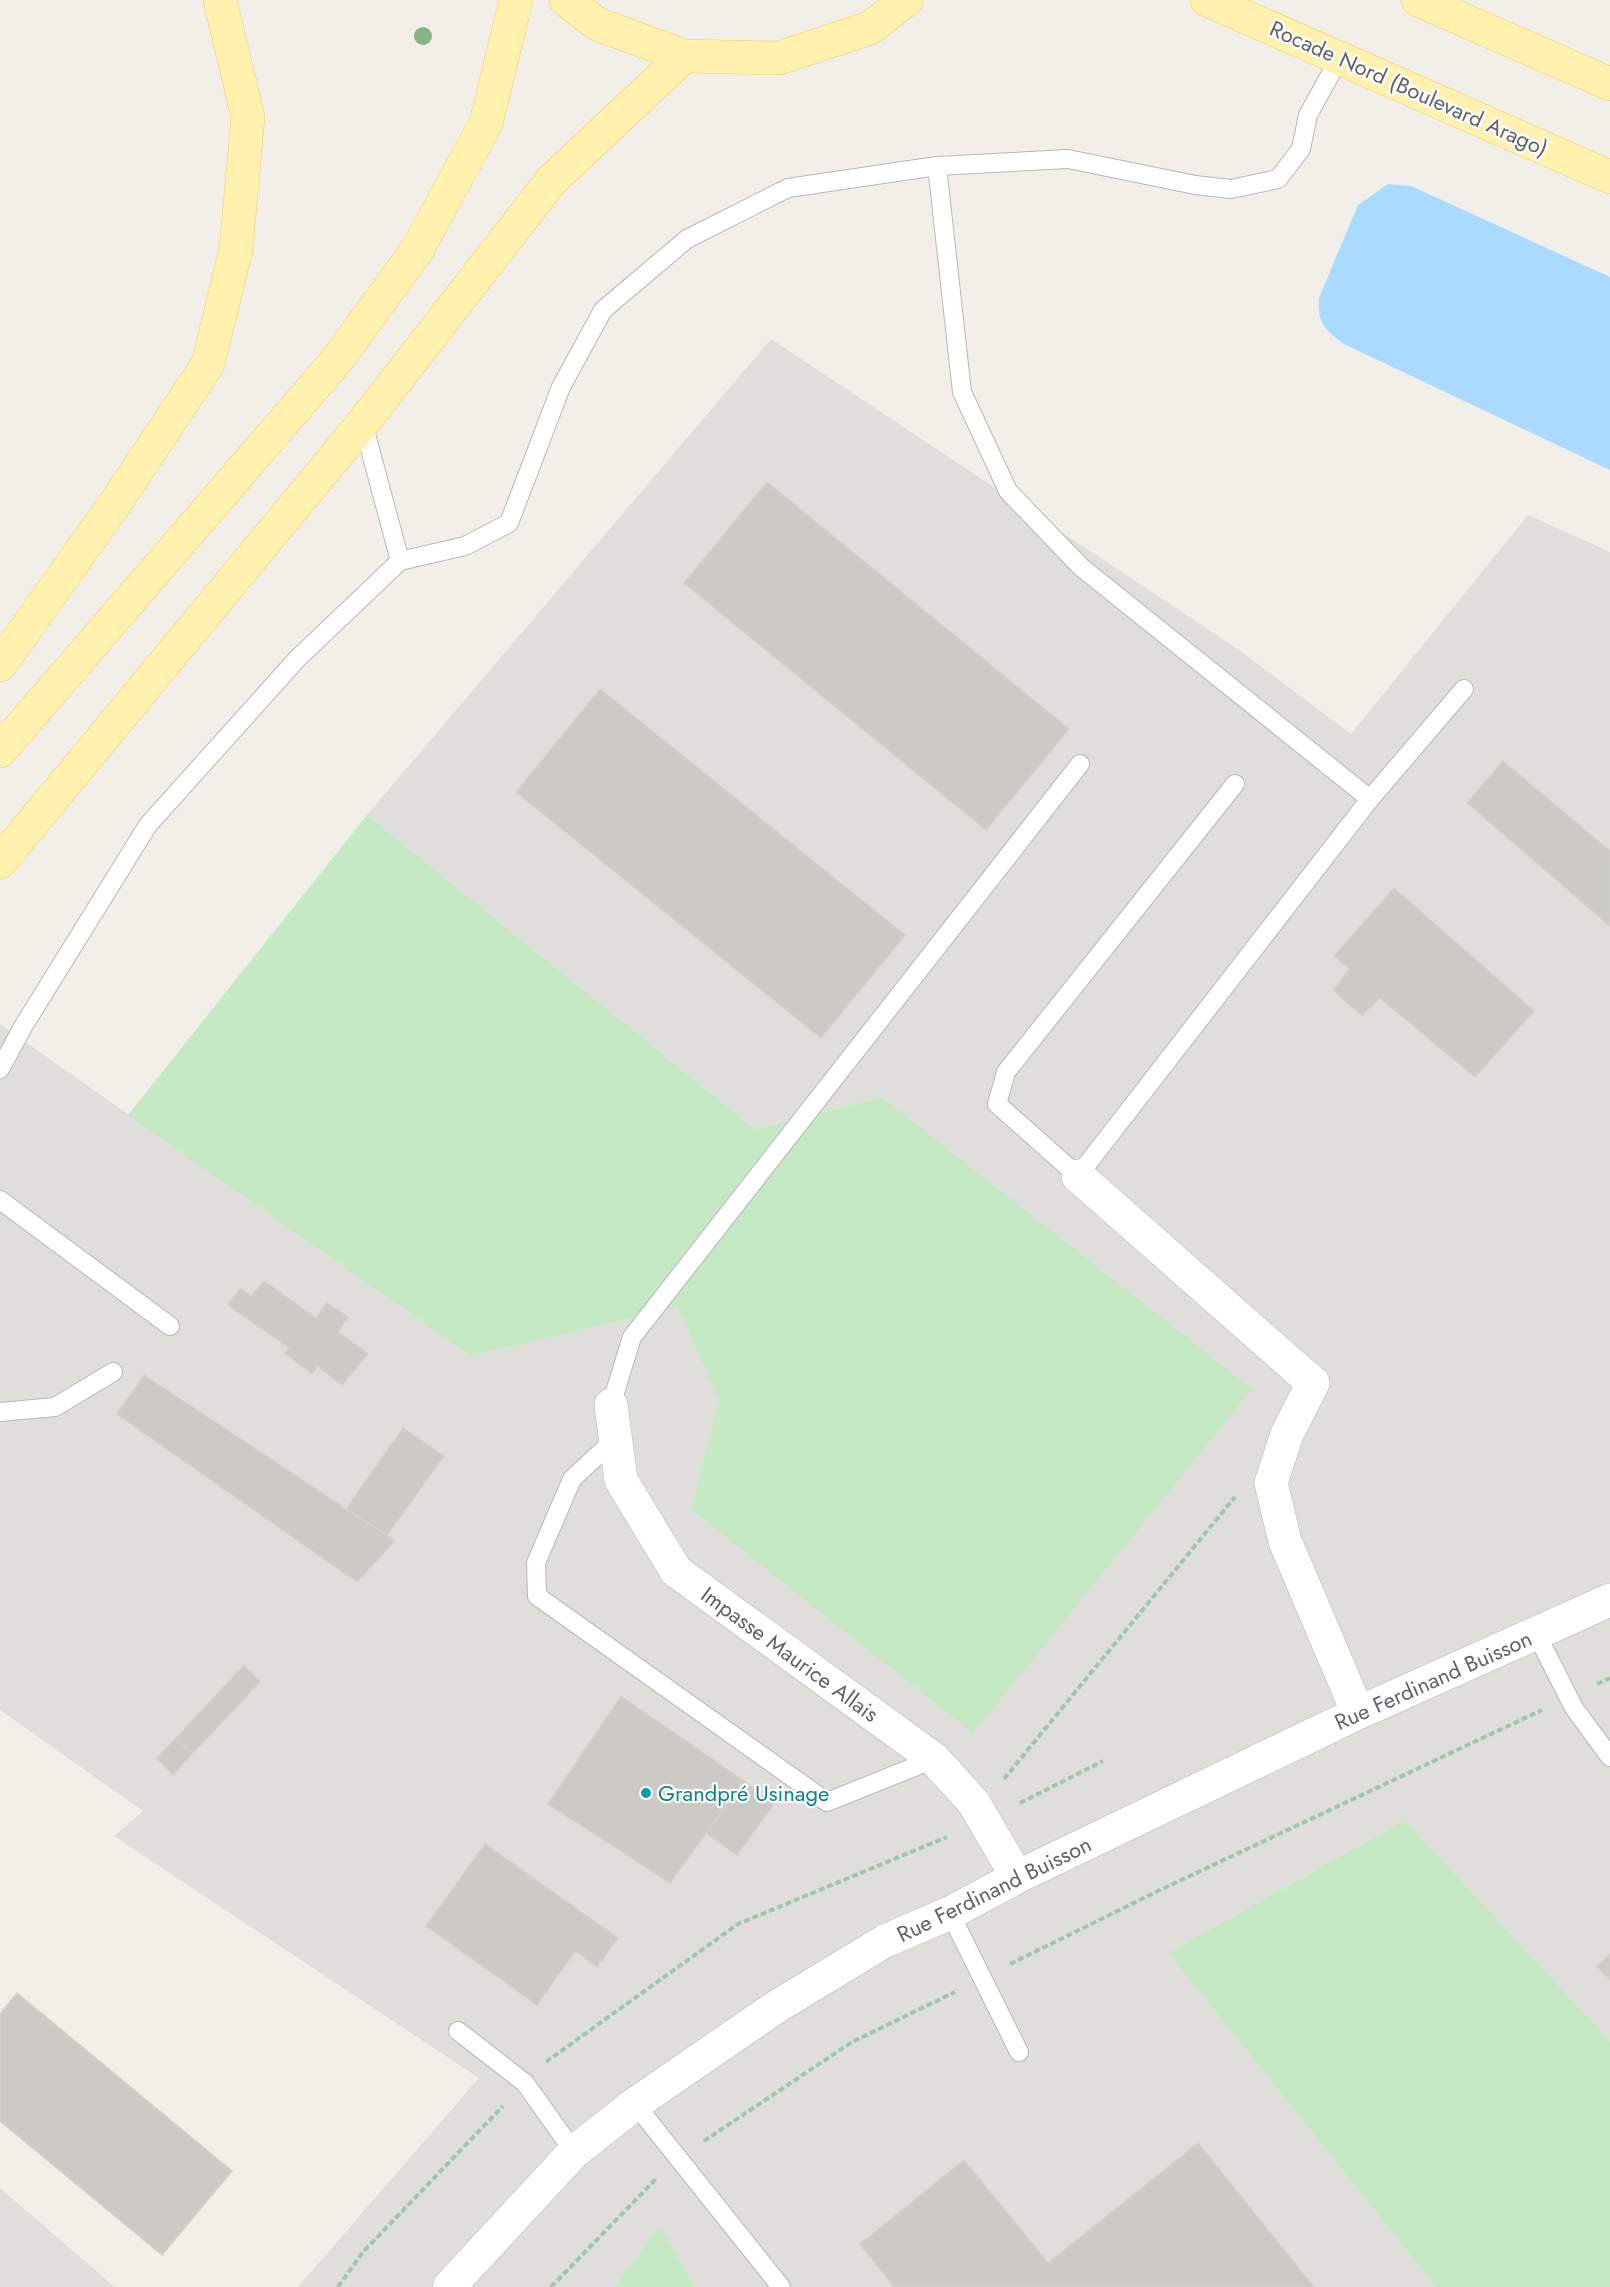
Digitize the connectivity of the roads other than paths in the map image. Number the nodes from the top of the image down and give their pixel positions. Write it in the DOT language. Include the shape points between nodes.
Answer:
graph roads {
  1 [pos="220,0"];
  2 [pos="516,0"];
  3 [pos="566,0"];
  4 [pos="906,0"];
  5 [pos="1207,0"];
  6 [pos="1418,0"];
  7 [pos="684,56"];
  8 [pos="1340,57"];
  9 [pos="1610,84"];
  10 [pos="937,166"];
  11 [pos="1610,177"];
  12 [pos="363,423"];
  13 [pos="400,561"];
  14 [pos="0,665"];
  15 [pos="1464,689"];
  16 [pos="0,751"];
  17 [pos="1080,764"];
  18 [pos="1234,784"];
  19 [pos="1370,799"];
  20 [pos="0,862"];
  21 [pos="0,1069"];
  22 [pos="1078,1176"];
  23 [pos="0,1200"];
  24 [pos="170,1326"];
  25 [pos="113,1372"];
  26 [pos="611,1405"];
  27 [pos="0,1412"];
  28 [pos="616,1438"];
  29 [pos="1610,1600"];
  30 [pos="1536,1633"];
  31 [pos="1358,1713"];
  32 [pos="1610,1758"];
  33 [pos="934,1760"];
  34 [pos="1017,1877"];
  35 [pos="950,1913"];
  36 [pos="458,2031"];
  37 [pos="1019,2052"];
  38 [pos="635,2104"];
  39 [pos="574,2152"];
  40 [pos="449,2287"];
  41 [pos="781,2287"];
  1 -- 14 [label="main road" via="248,117 236,249 208,364"];
  2 -- 16 [label="main road" via="486,123 417,250 337,360"];
  3 -- 7 [label="main road" via="597,24"];
  4 -- 7 [label="main road" via="870,28 779,58"];
  5 -- 8 [label="main road, Rocade Nord (Boulevard Arago)"];
  6 -- 9 [label="main road"];
  7 -- 12 [label="main road" via="551,181"];
  8 -- 10 [label="lane" via="1308,115 1301,149 1278,179 1231,189 1068,159"];
  8 -- 11 [label="main road, Rocade Nord (Boulevard Arago)"];
  10 -- 13 [label="lane" via="788,188 687,238 603,310 561,387 509,523 465,546"];
  10 -- 19 [label="lane" via="962,392 1008,491 1081,567"];
  12 -- 13 [label="lane"];
  12 -- 20 [label="main road"];
  13 -- 21 [label="lane" via="297,658 148,825"];
  15 -- 19 [label="lane"];
  17 -- 26 [label="lane" via="632,1337"];
  18 -- 22 [label="lane" via="1006,1072 997,1104"];
  19 -- 22 [label="lane"];
  22 -- 31 [label="street" via="1313,1383 1287,1434 1271,1483 1285,1541"];
  23 -- 24 [label="lane"];
  25 -- 27 [label="lane" via="55,1407"];
  26 -- 28 [label="street, Impasse Maurice Allais"];
  28 -- 33 [label="street, Impasse Maurice Allais" via="621,1480 676,1571"];
  28 -- 33 [label="lane" via="572,1479 536,1563 537,1596 827,1802"];
  29 -- 30 [label="street, Rue Ferdinand Buisson"];
  30 -- 31 [label="street, Rue Ferdinand Buisson"];
  30 -- 32 [label="lane" via="1569,1697"];
  31 -- 34 [label="street, Rue Ferdinand Buisson"];
  33 -- 34 [label="street, Impasse Maurice Allais" via="974,1803"];
  34 -- 35 [label="street, Rue Ferdinand Buisson"];
  35 -- 37 [label="lane"];
  35 -- 38 [label="street, Rue Ferdinand Buisson" via="885,1941 776,2007"];
  36 -- 39 [label="lane" via="525,2083"];
  38 -- 39 [label="street, Rue Ferdinand Buisson"];
  38 -- 41 [label="lane"];
  39 -- 40 [label="street, Rue Ferdinand Buisson"];
}
